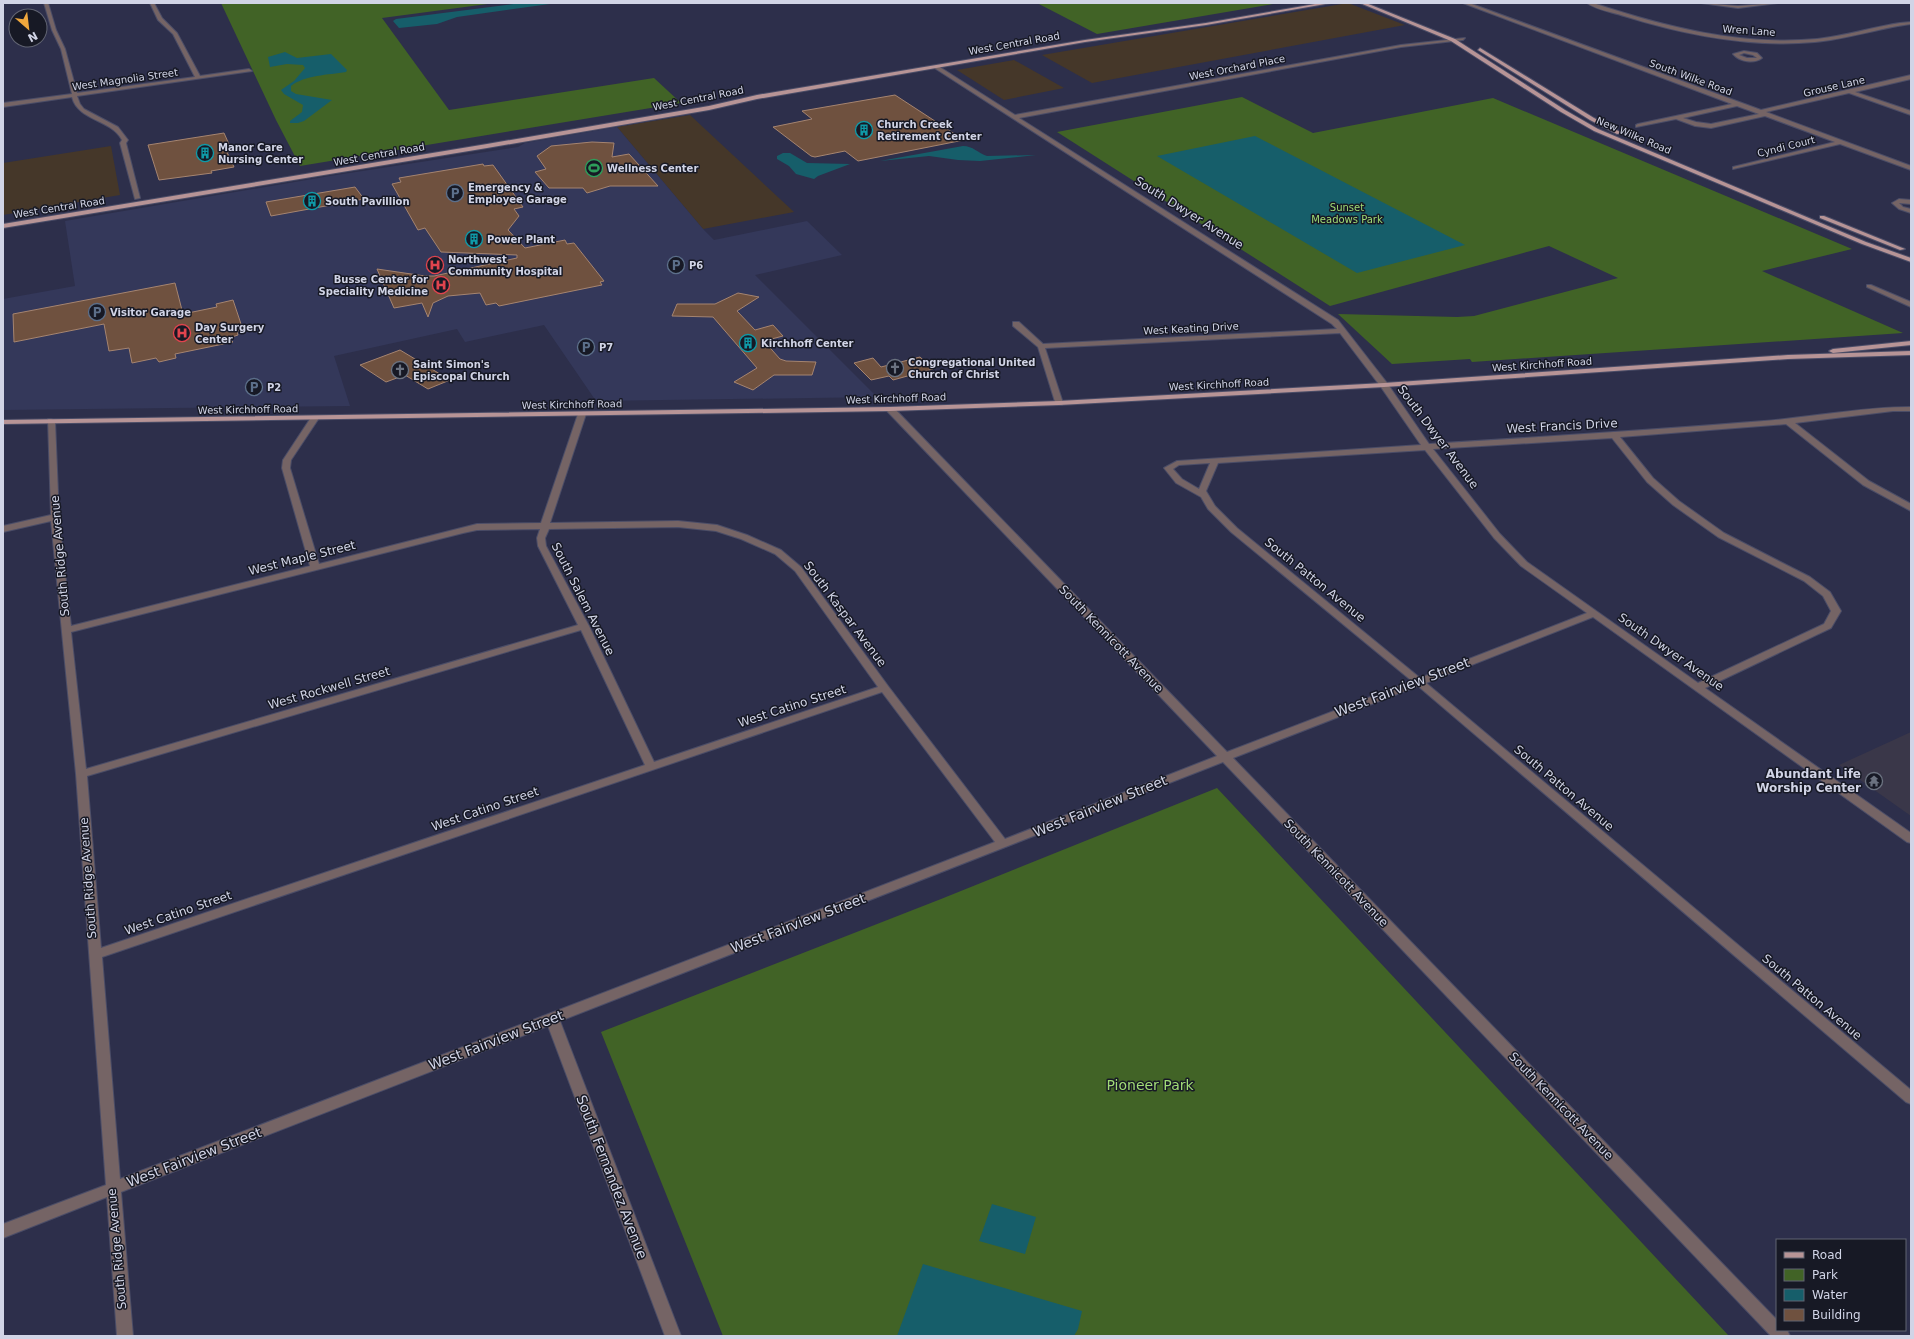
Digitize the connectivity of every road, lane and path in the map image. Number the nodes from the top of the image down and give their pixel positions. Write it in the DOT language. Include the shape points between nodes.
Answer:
graph roads {
  1 [pos="46,3"];
  2 [pos="152,3"];
  3 [pos="1301,3"];
  4 [pos="1329,3"];
  5 [pos="1362,3"];
  6 [pos="1376,3"];
  7 [pos="1464,3"];
  8 [pos="1589,3"];
  9 [pos="1704,3"];
  10 [pos="1776,3"];
  11 [pos="1911,23"];
  12 [pos="1463,39"];
  13 [pos="1453,40"];
  14 [pos="1742,40"];
  15 [pos="1085,42"];
  16 [pos="1744,52"];
  17 [pos="936,67"];
  18 [pos="249,71"];
  19 [pos="1911,77"];
  20 [pos="198,78"];
  21 [pos="1850,91"];
  22 [pos="74,95"];
  23 [pos="757,97"];
  24 [pos="1739,104"];
  25 [pos="3,105"];
  26 [pos="1763,113"];
  27 [pos="1911,113"];
  28 [pos="1015,117"];
  29 [pos="1677,117"];
  30 [pos="1638,126"];
  31 [pos="1840,142"];
  32 [pos="1735,168"];
  33 [pos="1911,168"];
  34 [pos="137,198"];
  35 [pos="1911,202"];
  36 [pos="1911,211"];
  37 [pos="1808,212"];
  38 [pos="1815,215"];
  39 [pos="3,221"];
  40 [pos="3,226"];
  41 [pos="1911,252"];
  42 [pos="1911,260"];
  43 [pos="1868,286"];
  44 [pos="1911,305"];
  45 [pos="1016,324"];
  46 [pos="1343,331"];
  47 [pos="1911,343"];
  48 [pos="1041,346"];
  49 [pos="1911,353"];
  50 [pos="1788,357"];
  51 [pos="1384,385"];
  52 [pos="1059,403"];
  53 [pos="890,409"];
  54 [pos="1911,409"];
  55 [pos="582,414"];
  56 [pos="315,418"];
  57 [pos="51,421"];
  58 [pos="1788,421"];
  59 [pos="3,422"];
  60 [pos="1614,435"];
  61 [pos="1426,446"];
  62 [pos="1214,461"];
  63 [pos="1204,495"];
  64 [pos="1911,508"];
  65 [pos="55,517"];
  66 [pos="546,526"];
  67 [pos="3,529"];
  68 [pos="314,567"];
  69 [pos="1593,614"];
  70 [pos="584,626"];
  71 [pos="67,630"];
  72 [pos="1418,681"];
  73 [pos="1698,687"];
  74 [pos="884,688"];
  75 [pos="1224,757"];
  76 [pos="651,766"];
  77 [pos="81,774"];
  78 [pos="1911,839"];
  79 [pos="1003,844"];
  80 [pos="94,955"];
  81 [pos="552,1018"];
  82 [pos="1911,1098"];
  83 [pos="112,1190"];
  84 [pos="3,1231"];
  85 [pos="1776,1330"];
  86 [pos="125,1336"];
  87 [pos="673,1336"];
  1 -- 22 [label="street" via="50,21 63,49"];
  2 -- 20 [label="street" via="160,19 175,33"];
  3 -- 15 [label="main road, West Central Road" via="1125,32"];
  4 -- 15 [label="main road, West Central Road"];
  5 -- 13 [label="main road, New Wilke Road"];
  6 -- 12 [label="main road, New Wilke Road"];
  7 -- 24 [label="street, South Wilke Road"];
  8 -- 14 [label="street, Wren Lane" via="1682,32"];
  9 -- 10 [label="street" via="1738,7"];
  11 -- 14 [label="street, Wren Lane" via="1827,40"];
  12 -- 13 [label="street, West Orchard Place"];
  12 -- 37 [label="main road, New Wilke Road" via="1606,127"];
  13 -- 28 [label="street, West Orchard Place" via="1401,46"];
  13 -- 42 [label="main road, New Wilke Road" via="1563,112 1596,130 1857,240"];
  14 -- 16 [label="street"];
  15 -- 17 [label="main road, West Central Road"];
  17 -- 23 [label="main road, West Central Road"];
  17 -- 28 [label="street, South Dwyer Avenue"];
  18 -- 20 [label="street, West Magnolia Street"];
  19 -- 21 [label="street, Grouse Lane"];
  20 -- 22 [label="street, West Magnolia Street"];
  21 -- 26 [label="street, Grouse Lane"];
  21 -- 27 [label="street"];
  22 -- 25 [label="street, West Magnolia Street"];
  22 -- 34 [label="street" via="81,110 122,134"];
  23 -- 34 [label="main road, West Central Road" via="646,112"];
  23 -- 40 [label="main road, West Central Road" via="709,108 487,146"];
  24 -- 26 [label="street, South Wilke Road"];
  24 -- 29 [label="street"];
  26 -- 29 [label="street, Grouse Lane" via="1711,126 1695,124"];
  26 -- 31 [label="street, South Wilke Road"];
  28 -- 46 [label="street, South Dwyer Avenue" via="1327,316"];
  29 -- 30 [label="street"];
  31 -- 32 [label="street, Cyndi Court"];
  31 -- 33 [label="street, South Wilke Road"];
  34 -- 39 [label="main road, West Central Road"];
  35 -- 36 [label="street" via="1895,203"];
  38 -- 41 [label="main road"];
  43 -- 44 [label="street"];
  45 -- 48 [label="street"];
  46 -- 48 [label="street, West Keating Drive"];
  46 -- 51 [label="street, South Dwyer Avenue"];
  47 -- 50 [label="main road, West Kirchhoff Road"];
  48 -- 52 [label="street"];
  49 -- 50 [label="main road, West Kirchhoff Road"];
  50 -- 51 [label="main road, West Kirchhoff Road"];
  51 -- 52 [label="main road, West Kirchhoff Road"];
  51 -- 61 [label="street, South Dwyer Avenue"];
  52 -- 53 [label="main road, West Kirchhoff Road"];
  53 -- 55 [label="main road, West Kirchhoff Road"];
  53 -- 75 [label="street, South Kennicott Avenue"];
  54 -- 58 [label="street, West Francis Drive"];
  55 -- 56 [label="main road, West Kirchhoff Road"];
  55 -- 66 [label="street, South Salem Avenue"];
  56 -- 57 [label="main road, West Kirchhoff Road"];
  56 -- 68 [label="street" via="288,460 286,468"];
  57 -- 59 [label="main road, West Kirchhoff Road"];
  57 -- 65 [label="street, South Ridge Avenue"];
  58 -- 60 [label="street, West Francis Drive"];
  58 -- 64 [label="street" via="1866,484"];
  60 -- 61 [label="street, West Francis Drive"];
  60 -- 73 [label="street" via="1650,480 1676,503 1720,535 1807,579 1827,594 1836,611 1828,626"];
  61 -- 62 [label="street, West Francis Drive"];
  61 -- 69 [label="street, South Dwyer Avenue" via="1497,536 1524,564"];
  62 -- 63 [label="street" via="1202,491"];
  62 -- 63 [label="street, South Patton Avenue" via="1176,463 1168,468 1181,483"];
  63 -- 72 [label="street, South Patton Avenue" via="1211,507 1234,530"];
  65 -- 67 [label="street"];
  65 -- 71 [label="street, South Ridge Avenue"];
  66 -- 68 [label="street, West Maple Street" via="477,527"];
  66 -- 70 [label="street, South Salem Avenue" via="541,538 542,546"];
  66 -- 74 [label="street, South Kaspar Avenue" via="686,525 717,528 778,552 798,569"];
  68 -- 71 [label="street, West Maple Street"];
  69 -- 72 [label="street, West Fairview Street"];
  69 -- 73 [label="street, South Dwyer Avenue"];
  70 -- 76 [label="street, South Salem Avenue"];
  70 -- 77 [label="street, West Rockwell Street"];
  71 -- 77 [label="street, South Ridge Avenue"];
  72 -- 75 [label="street, West Fairview Street"];
  72 -- 82 [label="street, South Patton Avenue"];
  73 -- 78 [label="street, South Dwyer Avenue"];
  74 -- 76 [label="street, West Catino Street"];
  74 -- 79 [label="street, South Kaspar Avenue"];
  75 -- 79 [label="street, West Fairview Street"];
  75 -- 85 [label="street, South Kennicott Avenue"];
  76 -- 80 [label="street, West Catino Street"];
  77 -- 80 [label="street, South Ridge Avenue"];
  79 -- 81 [label="street, West Fairview Street"];
  80 -- 83 [label="street, South Ridge Avenue"];
  81 -- 83 [label="street, West Fairview Street"];
  81 -- 87 [label="street, South Fernandez Avenue"];
  83 -- 84 [label="street, West Fairview Street"];
  83 -- 86 [label="street, South Ridge Avenue"];
}
